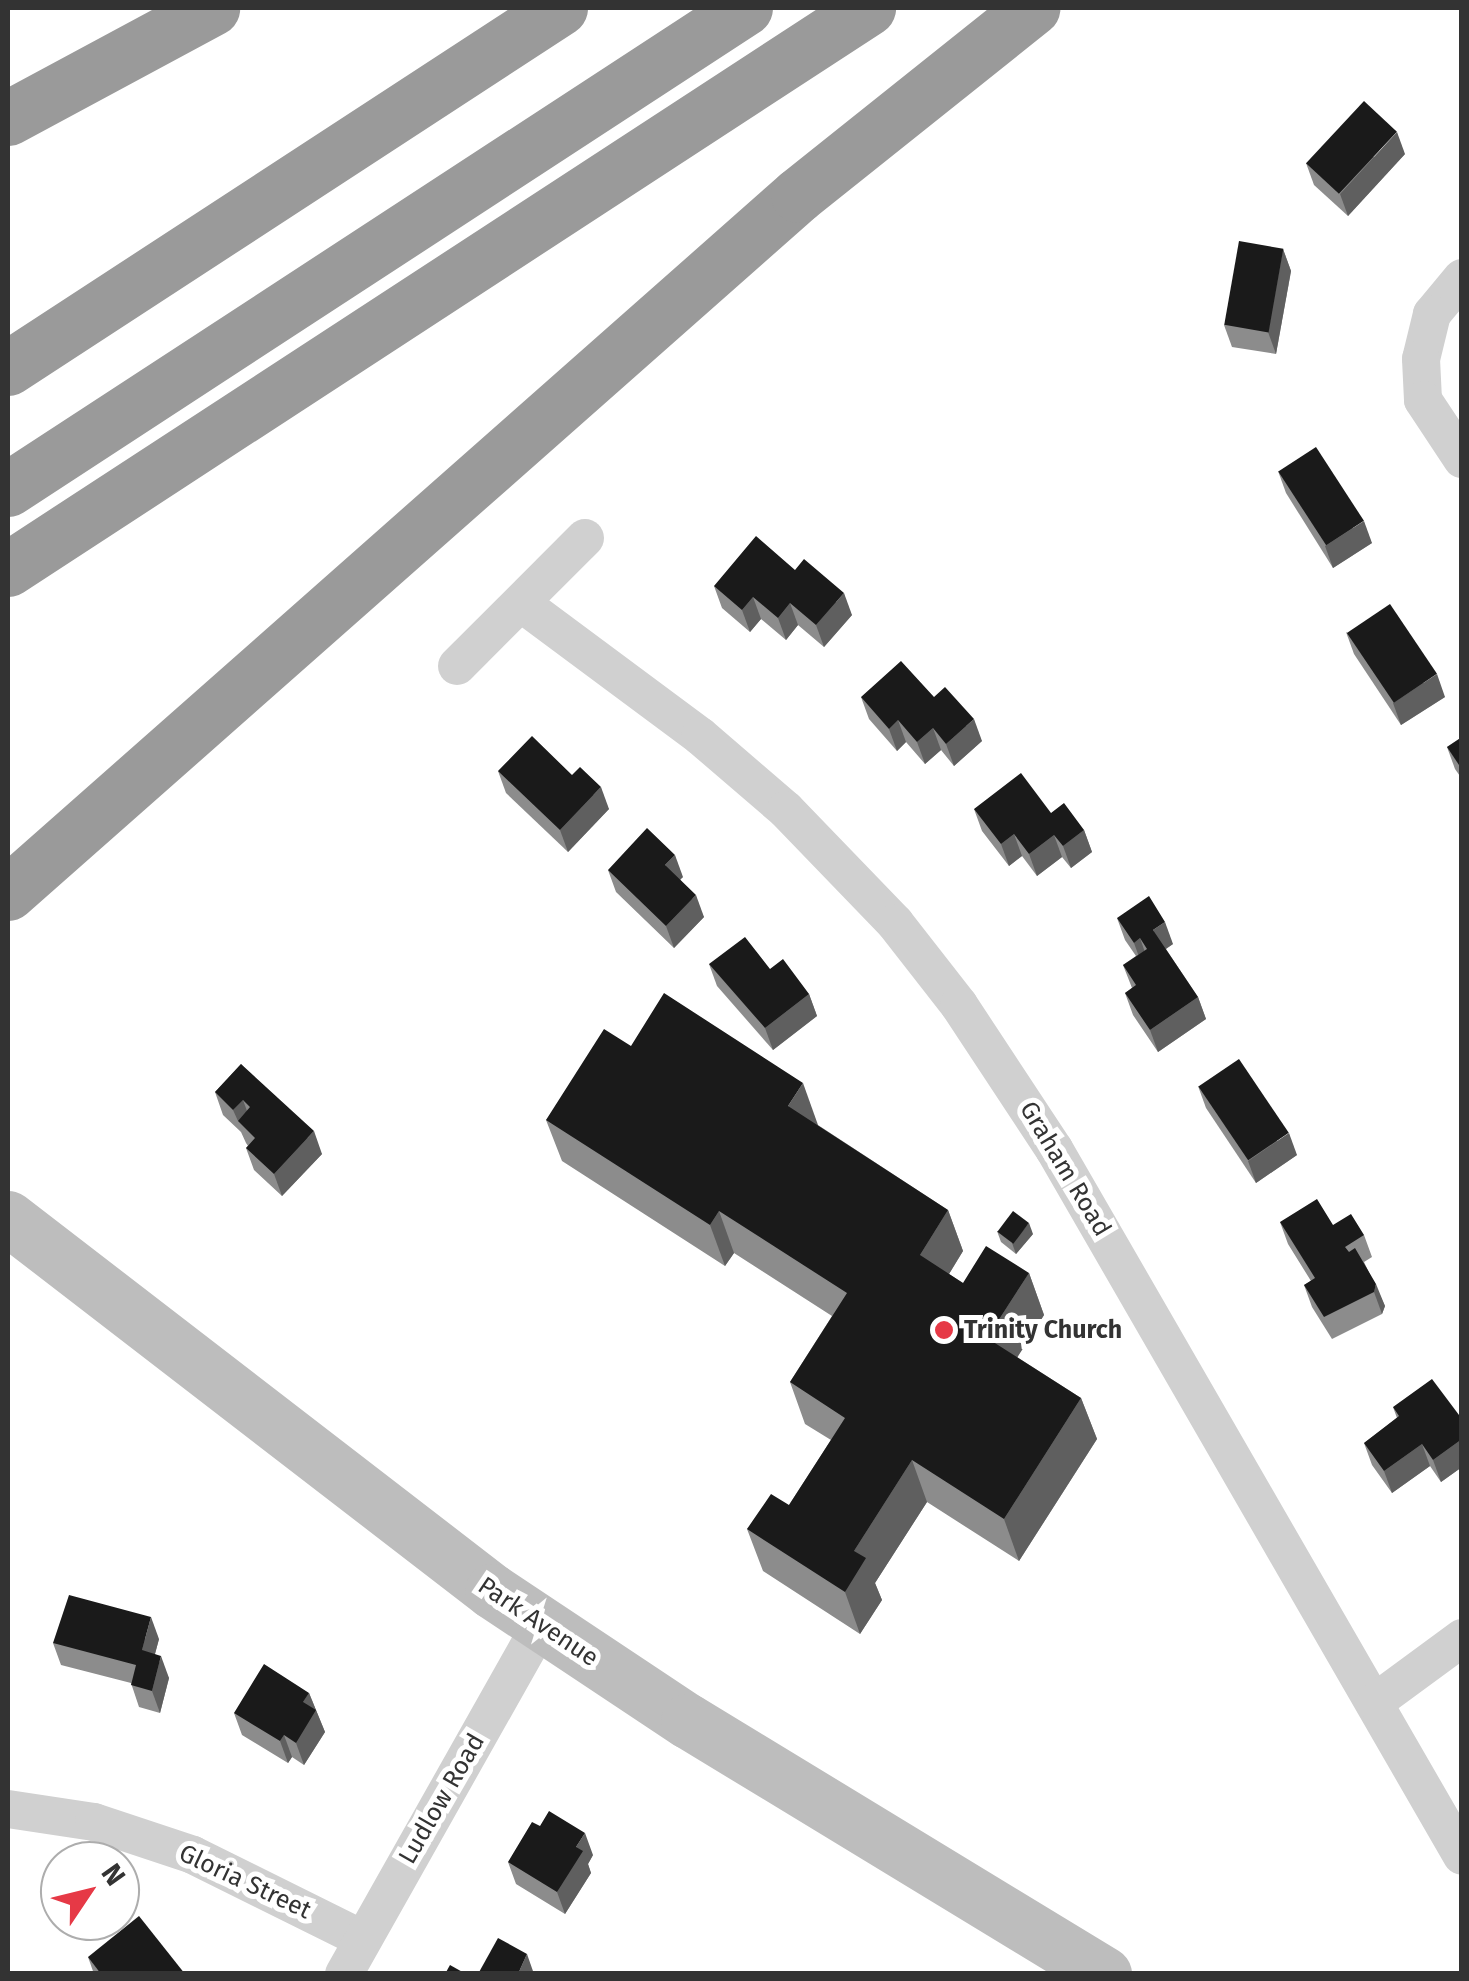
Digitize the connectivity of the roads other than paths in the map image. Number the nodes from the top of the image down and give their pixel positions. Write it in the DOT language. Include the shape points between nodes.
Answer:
graph roads {
  1 [pos="212,8"];
  2 [pos="560,8"];
  3 [pos="682,8"];
  4 [pos="745,8"];
  5 [pos="868,8"];
  6 [pos="1032,8"];
  7 [pos="8,118"];
  8 [pos="1462,278"];
  9 [pos="8,368"];
  10 [pos="8,448"];
  11 [pos="1462,460"];
  12 [pos="8,489"];
  13 [pos="585,538"];
  14 [pos="8,569"];
  15 [pos="521,602"];
  16 [pos="457,666"];
  17 [pos="8,893"];
  18 [pos="8,1218"];
  19 [pos="541,1626"];
  20 [pos="1462,1638"];
  21 [pos="1375,1702"];
  22 [pos="8,1808"];
  23 [pos="1462,1856"];
  24 [pos="362,1938"];
  25 [pos="344,1974"];
  26 [pos="1104,1974"];
  1 -- 7 [label="highway"];
  2 -- 9 [label="highway"];
  3 -- 10 [label="highway"];
  4 -- 12 [label="highway"];
  5 -- 14 [label="highway"];
  6 -- 17 [label="highway" via="756,230"];
  8 -- 11 [label="street" via="1432,314 1421,359 1422,400"];
  13 -- 15 [label="street"];
  15 -- 16 [label="street"];
  15 -- 21 [label="street, Graham Road" via="759,786 860,884 928,963 1054,1149"];
  18 -- 19 [label="main road, Park Avenue" via="337,1478"];
  19 -- 24 [label="street, Ludlow Road"];
  19 -- 26 [label="main road, Park Avenue"];
  20 -- 21 [label="street"];
  21 -- 23 [label="street, Graham Road"];
  22 -- 24 [label="street, Gloria Street" via="94,1822 193,1855"];
  24 -- 25 [label="street, Ludlow Road"];
}
